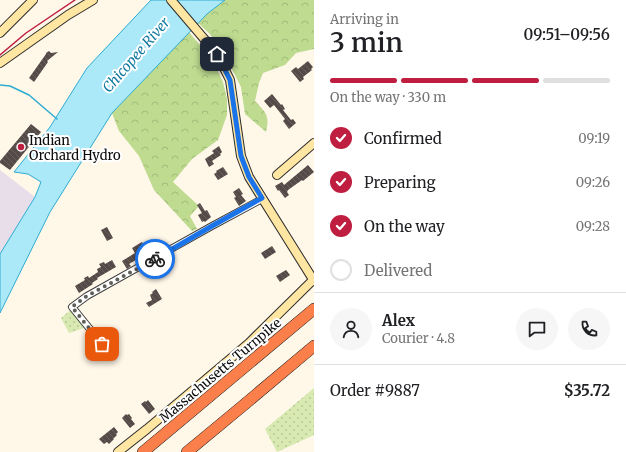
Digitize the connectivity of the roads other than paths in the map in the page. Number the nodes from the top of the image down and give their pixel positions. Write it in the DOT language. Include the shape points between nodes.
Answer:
graph roads {
  1 [pos="33,0"];
  2 [pos="93,0"];
  3 [pos="171,0"];
  4 [pos="0,33"];
  5 [pos="0,63"];
  6 [pos="314,144"];
  7 [pos="277,175"];
  8 [pos="262,198"];
  9 [pos="314,280"];
  10 [pos="312,311"];
  11 [pos="102,344"];
  12 [pos="314,346"];
  13 [pos="118,452"];
  14 [pos="143,452"];
  15 [pos="187,452"];
  1 -- 4 [label="main road"];
  2 -- 5 [label="main road"];
  3 -- 8 [label="main road" via="217,54 230,80 241,156 249,177"];
  6 -- 7 [label="main road"];
  8 -- 9 [label="main road"];
  8 -- 11 [label="street" via="87,296 72,307"];
  9 -- 13 [label="main road" via="250,343"];
  10 -- 14 [label="highway, Massachusetts Turnpike"];
  12 -- 15 [label="highway"];
}
